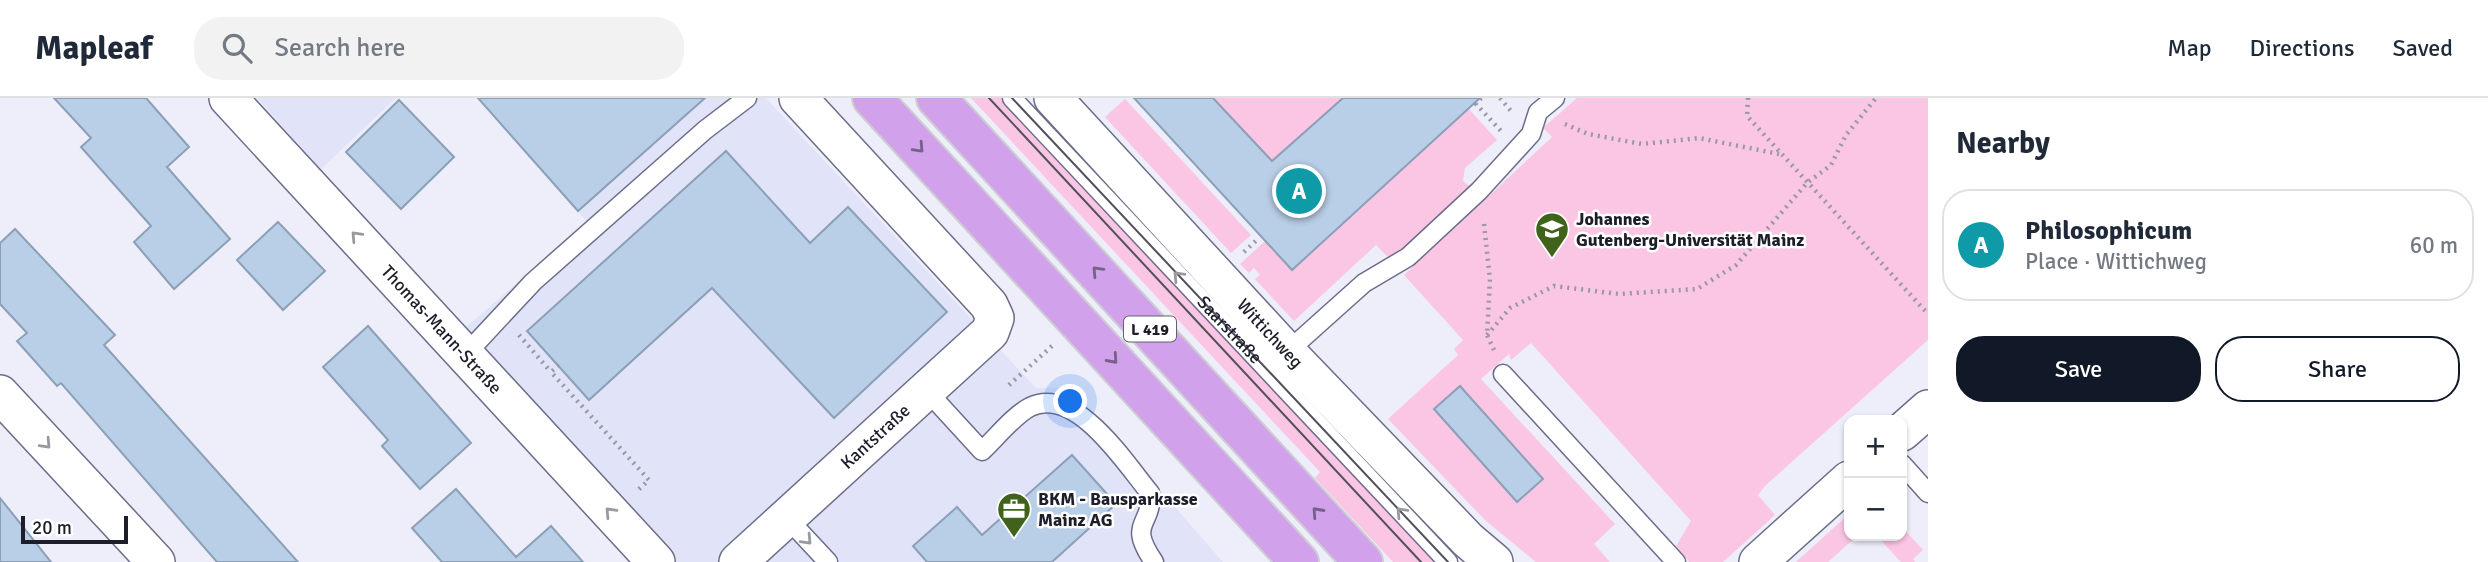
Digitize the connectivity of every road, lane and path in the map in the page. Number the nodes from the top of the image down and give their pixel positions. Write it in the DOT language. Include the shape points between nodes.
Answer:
graph roads {
  1 [pos="228,98"];
  2 [pos="747,98"];
  3 [pos="798,98"];
  4 [pos="872,98"];
  5 [pos="936,98"];
  6 [pos="1012,98"];
  7 [pos="1053,98"];
  8 [pos="1555,98"];
  9 [pos="1748,98"];
  10 [pos="1876,98"];
  11 [pos="1538,112"];
  12 [pos="1780,154"];
  13 [pos="1807,183"];
  14 [pos="1479,191"];
  15 [pos="1259,238"];
  16 [pos="1250,247"];
  17 [pos="1928,314"];
  18 [pos="516,332"];
  19 [pos="1059,340"];
  20 [pos="1287,352"];
  21 [pos="465,355"];
  22 [pos="559,365"];
  23 [pos="551,372"];
  24 [pos="1503,374"];
  25 [pos="1008,386"];
  26 [pos="927,391"];
  27 [pos="0,394"];
  28 [pos="1928,408"];
  29 [pos="1907,427"];
  30 [pos="1907,470"];
  31 [pos="1844,485"];
  32 [pos="1928,493"];
  33 [pos="612,514"];
  34 [pos="787,518"];
  35 [pos="156,562"];
  36 [pos="656,562"];
  37 [pos="738,562"];
  38 [pos="828,562"];
  39 [pos="1154,562"];
  40 [pos="1299,562"];
  41 [pos="1363,562"];
  42 [pos="1448,562"];
  43 [pos="1494,562"];
  44 [pos="1676,562"];
  45 [pos="1758,562"];
  21 -- 1 [label="street, Thomas-Mann-Straße, one-way"];
  2 -- 21 [label="lane" via="533,282"];
  3 -- 26 [label="street, Kantstraße" via="989,305 995,318 990,332"];
  4 -- 40 [label="highway, L 419, one-way"];
  41 -- 5 [label="highway, L 419, one-way"];
  42 -- 6 [label="lane, Saarstraße, one-way"];
  7 -- 20 [label="street, Wittichweg"];
  8 -- 11 [label="lane"];
  9 -- 12 [label="path" via="1747,116"];
  10 -- 13 [label="path" via="1846,135 1831,165"];
  11 -- 12 [label="path" via="1588,134 1642,144 1699,138"];
  11 -- 14 [label="lane" via="1531,134"];
  12 -- 13 [label="path"];
  13 -- 14 [label="path" via="1736,265 1697,289 1619,294 1554,286 1510,308 1488,335 1490,279"];
  13 -- 17 [label="path"];
  14 -- 20 [label="lane" via="1408,257 1364,283"];
  15 -- 16 [label="path"];
  18 -- 23 [label="path"];
  19 -- 25 [label="path"];
  20 -- 43 [label="street, Wittichweg"];
  33 -- 21 [label="street, Thomas-Mann-Straße, one-way"];
  22 -- 23 [label="path"];
  23 -- 33 [label="path" via="649,480"];
  24 -- 44 [label="lane"];
  26 -- 34 [label="street, Kantstraße"];
  26 -- 39 [label="lane" via="982,451 1029,407 1059,404 1092,423 1150,493 1140,525 1143,545"];
  27 -- 35 [label="street, one-way"];
  28 -- 29 [label="street"];
  30 -- 32 [label="lane"];
  31 -- 45 [label="street"];
  33 -- 36 [label="street, Thomas-Mann-Straße"];
  34 -- 37 [label="street, Kantstraße"];
  34 -- 38 [label="lane, one-way"];
}
